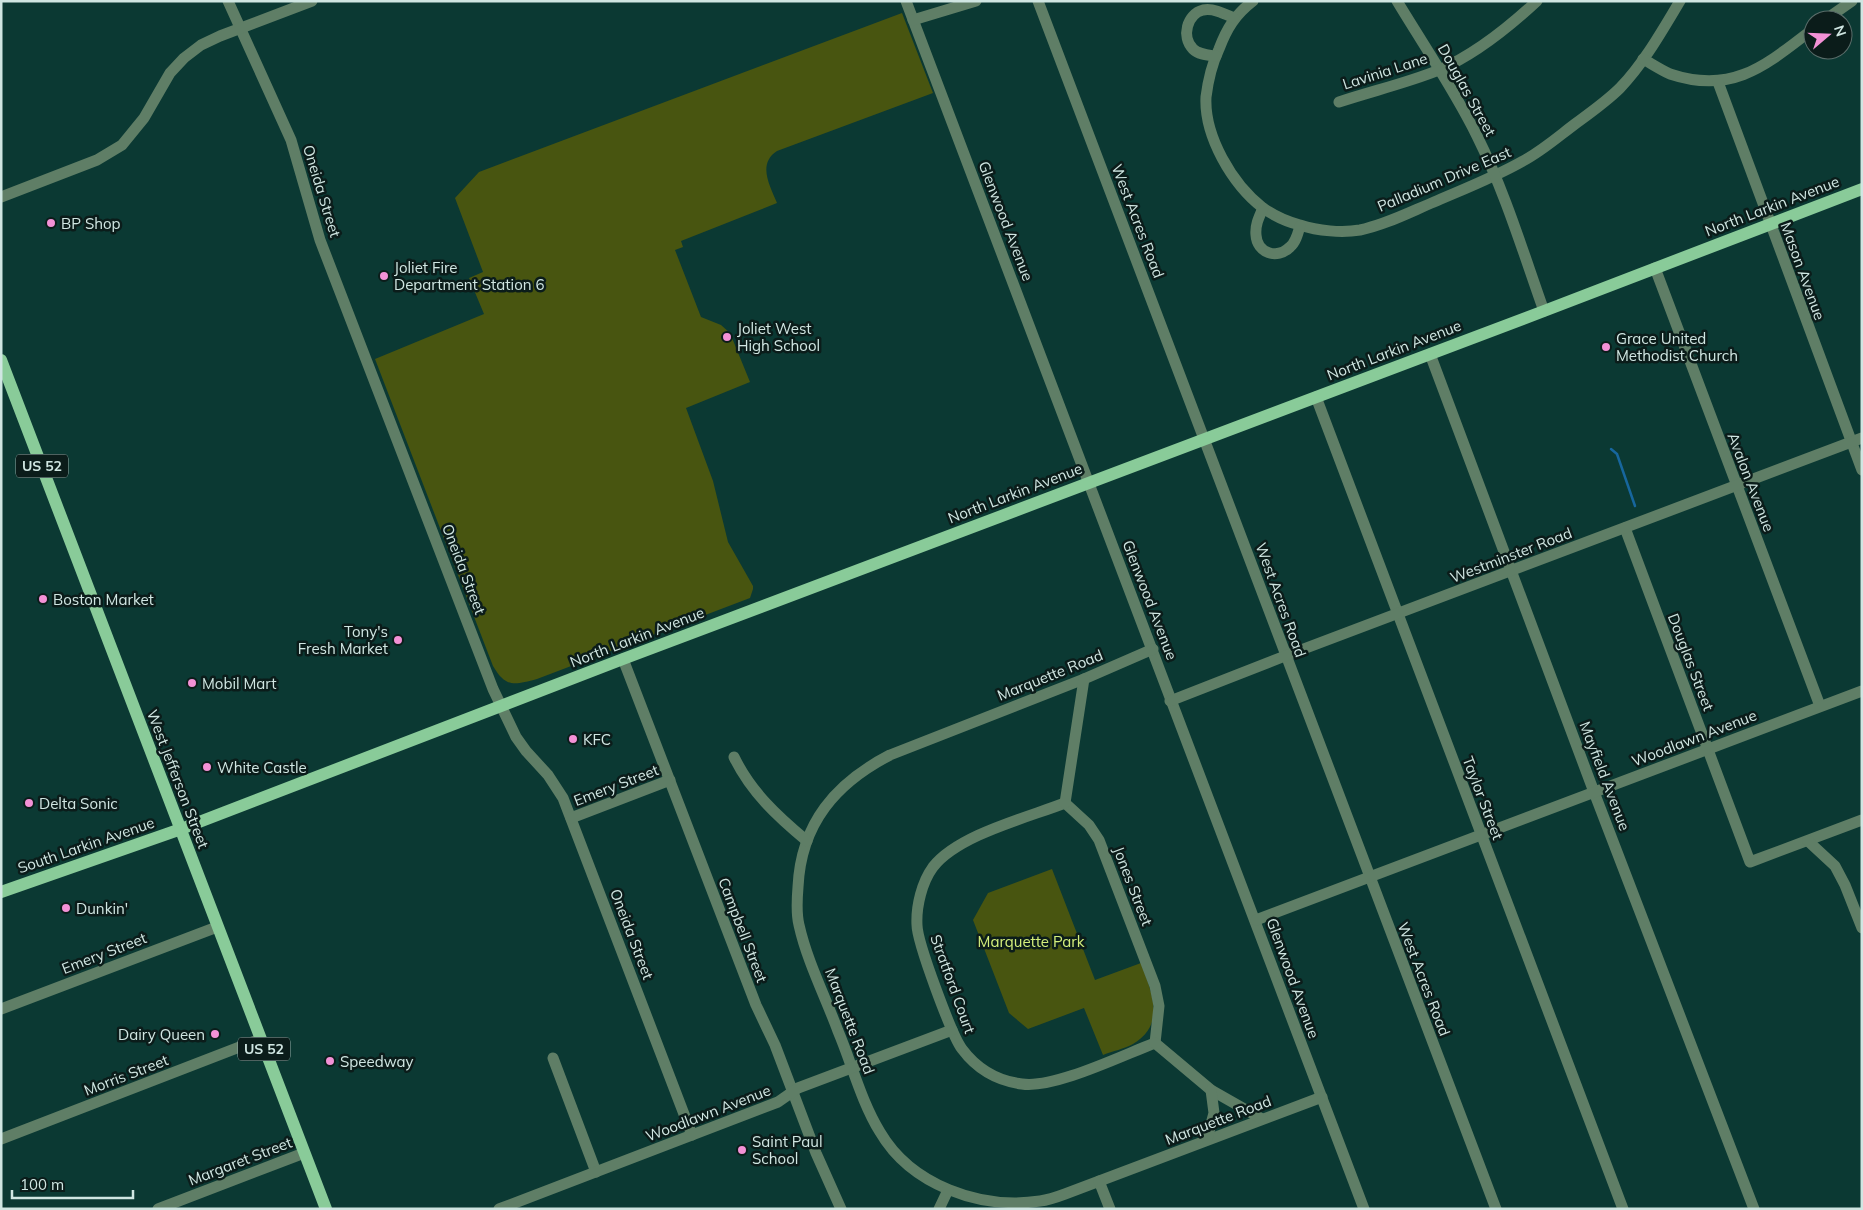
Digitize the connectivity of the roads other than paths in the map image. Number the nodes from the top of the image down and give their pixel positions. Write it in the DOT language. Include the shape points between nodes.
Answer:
graph roads {
  1 [pos="228,1"];
  2 [pos="312,1"];
  3 [pos="906,1"];
  4 [pos="976,1"];
  5 [pos="1038,1"];
  6 [pos="1253,1"];
  7 [pos="1397,1"];
  8 [pos="1537,1"];
  9 [pos="1680,1"];
  10 [pos="1852,1"];
  11 [pos="1839,10"];
  12 [pos="1234,18"];
  13 [pos="913,20"];
  14 [pos="241,28"];
  15 [pos="1803,37"];
  16 [pos="1216,56"];
  17 [pos="1643,59"];
  18 [pos="1440,70"];
  19 [pos="1718,82"];
  20 [pos="1340,102"];
  21 [pos="1495,176"];
  22 [pos="1862,189"];
  23 [pos="1,198"];
  24 [pos="1263,208"];
  25 [pos="1770,224"];
  26 [pos="1300,226"];
  27 [pos="1655,268"];
  28 [pos="1544,311"];
  29 [pos="1430,354"];
  30 [pos="1,360"];
  31 [pos="1316,397"];
  32 [pos="1206,439"];
  33 [pos="1856,440"];
  34 [pos="1862,470"];
  35 [pos="1089,482"];
  36 [pos="1736,485"];
  37 [pos="1625,528"];
  38 [pos="1511,570"];
  39 [pos="1398,615"];
  40 [pos="1153,649"];
  41 [pos="1285,656"];
  42 [pos="623,659"];
  43 [pos="1084,679"];
  44 [pos="1862,691"];
  45 [pos="1170,701"];
  46 [pos="501,706"];
  47 [pos="1820,706"];
  48 [pos="1708,749"];
  49 [pos="734,757"];
  50 [pos="670,780"];
  51 [pos="1594,792"];
  52 [pos="1064,803"];
  53 [pos="571,818"];
  54 [pos="1862,820"];
  55 [pos="181,829"];
  56 [pos="1481,836"];
  57 [pos="807,841"];
  58 [pos="1808,841"];
  59 [pos="1370,877"];
  60 [pos="1,892"];
  61 [pos="1256,920"];
  62 [pos="217,926"];
  63 [pos="1862,928"];
  64 [pos="1,1009"];
  65 [pos="952,1030"];
  66 [pos="260,1039"];
  67 [pos="1155,1043"];
  68 [pos="552,1058"];
  69 [pos="853,1067"];
  70 [pos="1211,1090"];
  71 [pos="792,1092"];
  72 [pos="1322,1097"];
  73 [pos="1262,1119"];
  74 [pos="692,1135"];
  75 [pos="1,1139"];
  76 [pos="1208,1139"];
  77 [pos="304,1153"];
  78 [pos="596,1172"];
  79 [pos="1099,1181"];
  80 [pos="948,1190"];
  81 [pos="158,1209"];
  82 [pos="326,1209"];
  83 [pos="499,1209"];
  84 [pos="841,1209"];
  85 [pos="939,1209"];
  86 [pos="1110,1209"];
  87 [pos="1364,1209"];
  88 [pos="1496,1209"];
  89 [pos="1623,1209"];
  90 [pos="1754,1209"];
  1 -- 14 [label="street, Oneida Street"];
  2 -- 14 [label="street"];
  3 -- 13 [label="street, Glenwood Avenue"];
  4 -- 13 [label="street"];
  5 -- 32 [label="street, West Acres Road"];
  6 -- 12 [label="street"];
  7 -- 18 [label="street, Douglas Street"];
  8 -- 18 [label="street, Lavinia Lane" via="1484,44"];
  9 -- 17 [label="street, Palladium Drive East"];
  10 -- 11 [label="street"];
  12 -- 16 [label="street"];
  12 -- 16 [label="street" via="1203,10 1191,17 1187,27 1193,48 1202,54"];
  13 -- 35 [label="street, Glenwood Avenue"];
  14 -- 23 [label="street" via="201,45 178,63 139,126 115,150 98,160"];
  14 -- 46 [label="street, Oneida Street" via="290,140 324,248"];
  15 -- 19 [label="street" via="1753,72"];
  16 -- 24 [label="street, Palladium Drive East" via="1206,98 1212,134 1232,174"];
  17 -- 19 [label="street" via="1668,73"];
  17 -- 21 [label="street, Palladium Drive East" via="1620,88 1592,111 1525,160"];
  18 -- 20 [label="street, Lavinia Lane"];
  18 -- 21 [label="street, Douglas Street" via="1477,135"];
  19 -- 25 [label="street, Mason Avenue"];
  21 -- 26 [label="street, Palladium Drive East" via="1359,230 1332,231"];
  21 -- 28 [label="street, Douglas Street"];
  22 -- 25 [label="main road, North Larkin Avenue"];
  24 -- 26 [label="street, Palladium Drive East"];
  24 -- 26 [label="street" via="1256,234 1257,244 1264,251 1273,255 1282,253 1295,240"];
  25 -- 27 [label="main road, North Larkin Avenue"];
  25 -- 33 [label="street, Mason Avenue"];
  27 -- 28 [label="main road, North Larkin Avenue"];
  27 -- 36 [label="street, Avalon Avenue"];
  28 -- 29 [label="main road, North Larkin Avenue"];
  29 -- 31 [label="main road, North Larkin Avenue"];
  29 -- 38 [label="street, Mayfield Avenue"];
  30 -- 55 [label="main road, West Jefferson Street / US 52"];
  31 -- 32 [label="main road, North Larkin Avenue"];
  31 -- 39 [label="street, Taylor Street"];
  32 -- 35 [label="main road, North Larkin Avenue"];
  32 -- 41 [label="street, West Acres Road"];
  33 -- 34 [label="street, Mason Avenue"];
  33 -- 36 [label="street, Westminster Road"];
  35 -- 40 [label="street, Glenwood Avenue"];
  35 -- 42 [label="main road, North Larkin Avenue"];
  36 -- 37 [label="street, Westminster Road"];
  36 -- 47 [label="street, Avalon Avenue"];
  37 -- 38 [label="street, Westminster Road"];
  37 -- 48 [label="street, Douglas Street"];
  38 -- 39 [label="street, Westminster Road"];
  38 -- 51 [label="street, Mayfield Avenue"];
  39 -- 41 [label="street, Westminster Road"];
  39 -- 56 [label="street, Taylor Street"];
  40 -- 43 [label="street, Marquette Road"];
  40 -- 45 [label="street, Glenwood Avenue"];
  41 -- 45 [label="street, Westminster Road"];
  41 -- 59 [label="street, West Acres Road"];
  42 -- 46 [label="main road, North Larkin Avenue"];
  42 -- 50 [label="street, Campbell Street"];
  43 -- 52 [label="street"];
  43 -- 57 [label="street, Marquette Road" via="866,767 828,804"];
  44 -- 47 [label="street, Woodlawn Avenue"];
  45 -- 61 [label="street, Glenwood Avenue"];
  46 -- 53 [label="street, Oneida Street" via="521,744 555,785"];
  46 -- 55 [label="main road, North Larkin Avenue"];
  47 -- 48 [label="street, Woodlawn Avenue"];
  48 -- 51 [label="street, Woodlawn Avenue"];
  48 -- 58 [label="street, Douglas Street" via="1750,862"];
  49 -- 57 [label="street" via="754,790"];
  50 -- 53 [label="street, Emery Street"];
  50 -- 71 [label="street, Campbell Street"];
  51 -- 56 [label="street, Woodlawn Avenue"];
  51 -- 90 [label="street, Mayfield Avenue"];
  52 -- 65 [label="street, Stratford Court" via="969,839 933,868 924,886 916,926"];
  52 -- 67 [label="street, Jones Street" via="1089,825 1099,840 1155,986 1159,1006"];
  53 -- 74 [label="street, Oneida Street"];
  54 -- 58 [label="street"];
  55 -- 60 [label="main road, South Larkin Avenue"];
  55 -- 62 [label="main road, West Jefferson Street / US 52"];
  56 -- 59 [label="street, Woodlawn Avenue"];
  56 -- 89 [label="street, Taylor Street"];
  57 -- 69 [label="street, Marquette Road" via="798,872 798,922"];
  58 -- 63 [label="street" via="1835,866"];
  59 -- 61 [label="street, Woodlawn Avenue"];
  59 -- 88 [label="street, West Acres Road"];
  61 -- 72 [label="street, Glenwood Avenue"];
  62 -- 64 [label="street, Emery Street"];
  62 -- 66 [label="main road, West Jefferson Street / US 52"];
  65 -- 67 [label="street, Stratford Court" via="961,1048 989,1074 1025,1085 1063,1079"];
  65 -- 69 [label="street, Woodlawn Avenue"];
  66 -- 75 [label="street, Morris Street"];
  66 -- 77 [label="main road, West Jefferson Street / US 52"];
  67 -- 70 [label="street"];
  68 -- 78 [label="street"];
  69 -- 71 [label="street, Woodlawn Avenue"];
  69 -- 80 [label="street, Marquette Road" via="880,1134 913,1170"];
  70 -- 73 [label="street"];
  70 -- 76 [label="street" via="1214,1113"];
  71 -- 74 [label="street, Woodlawn Avenue" via="778,1102"];
  71 -- 84 [label="street, Campbell Street"];
  72 -- 73 [label="street, Marquette Road"];
  72 -- 87 [label="street, Glenwood Avenue"];
  73 -- 76 [label="street, Marquette Road"];
  74 -- 78 [label="street, Woodlawn Avenue"];
  76 -- 79 [label="street, Marquette Road"];
  77 -- 81 [label="street, Margaret Street"];
  77 -- 82 [label="main road, West Jefferson Street / US 52"];
  78 -- 83 [label="street, Woodlawn Avenue"];
  79 -- 80 [label="street, Marquette Road" via="1048,1199 1015,1204 967,1198"];
  79 -- 86 [label="street"];
  80 -- 85 [label="street"];
}
